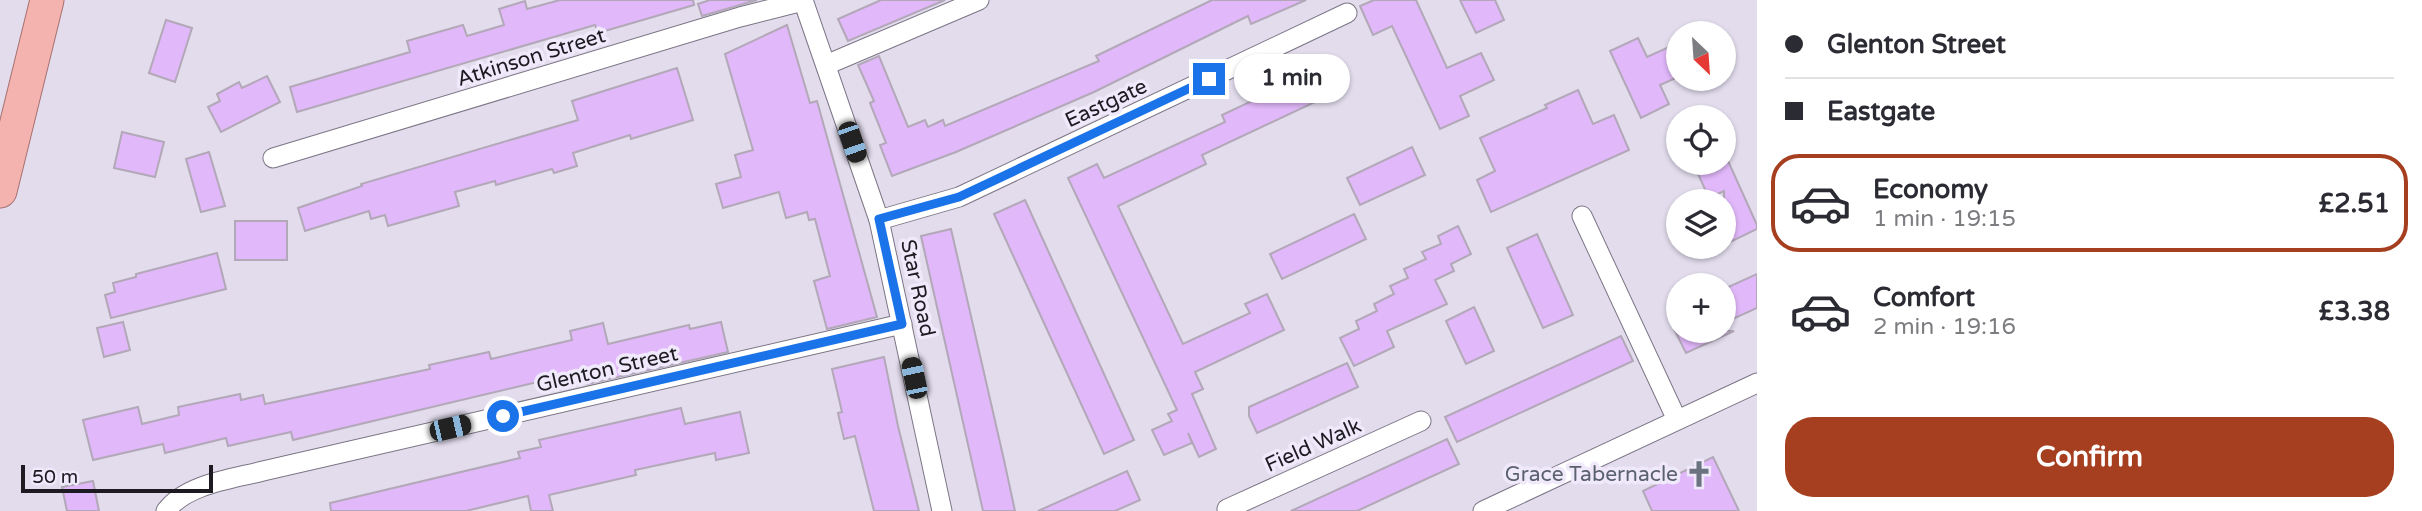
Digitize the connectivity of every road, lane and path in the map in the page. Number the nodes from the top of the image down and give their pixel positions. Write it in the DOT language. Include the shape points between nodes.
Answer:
graph roads {
  1 [pos="47,0"];
  2 [pos="803,0"];
  3 [pos="979,0"];
  4 [pos="1347,13"];
  5 [pos="826,65"];
  6 [pos="273,158"];
  7 [pos="0,191"];
  8 [pos="1582,216"];
  9 [pos="879,219"];
  10 [pos="902,324"];
  11 [pos="1757,383"];
  12 [pos="1677,420"];
  13 [pos="1421,421"];
  14 [pos="166,511"];
  15 [pos="942,511"];
  16 [pos="1228,511"];
  17 [pos="1483,511"];
  1 -- 7 [label="highway"];
  2 -- 5 [label="street, Star Road"];
  2 -- 6 [label="street, Atkinson Street"];
  3 -- 5 [label="street"];
  4 -- 9 [label="street, Eastgate" via="959,197"];
  5 -- 9 [label="street, Star Road"];
  8 -- 12 [label="street"];
  9 -- 10 [label="street, Star Road"];
  10 -- 14 [label="street, Glenton Street" via="206,486 173,501"];
  10 -- 15 [label="street, Star Road"];
  11 -- 12 [label="street"];
  12 -- 17 [label="street"];
  13 -- 16 [label="street, Field Walk"];
}
